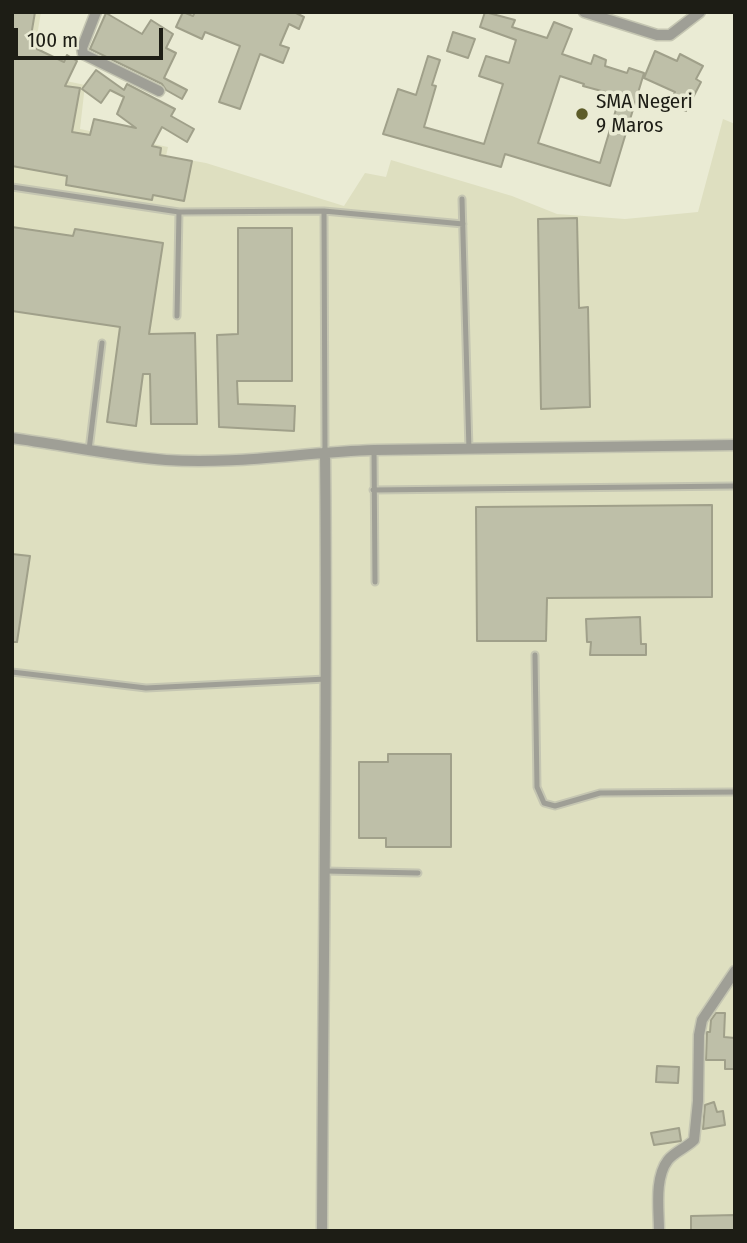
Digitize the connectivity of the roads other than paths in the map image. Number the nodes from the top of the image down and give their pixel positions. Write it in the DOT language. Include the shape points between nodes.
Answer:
graph roads {
  1 [pos="96,12"];
  2 [pos="584,12"];
  3 [pos="700,12"];
  4 [pos="159,91"];
  5 [pos="12,187"];
  6 [pos="462,199"];
  7 [pos="324,211"];
  8 [pos="179,212"];
  9 [pos="463,224"];
  10 [pos="177,316"];
  11 [pos="102,343"];
  12 [pos="12,438"];
  13 [pos="735,445"];
  14 [pos="89,450"];
  15 [pos="374,450"];
  16 [pos="469,450"];
  17 [pos="325,452"];
  18 [pos="735,486"];
  19 [pos="373,490"];
  20 [pos="375,582"];
  21 [pos="535,655"];
  22 [pos="12,672"];
  23 [pos="328,678"];
  24 [pos="735,792"];
  25 [pos="325,870"];
  26 [pos="418,873"];
  27 [pos="735,971"];
  28 [pos="322,1231"];
  29 [pos="659,1231"];
  1 -- 4 [label="street" via="83,54"];
  2 -- 3 [label="street" via="657,35 681,27"];
  5 -- 8 [label="lane"];
  6 -- 9 [label="lane"];
  7 -- 8 [label="lane"];
  7 -- 9 [label="lane"];
  7 -- 17 [label="lane"];
  8 -- 10 [label="lane"];
  9 -- 16 [label="lane"];
  11 -- 14 [label="lane"];
  12 -- 14 [label="street"];
  13 -- 16 [label="street"];
  14 -- 17 [label="street" via="167,460 250,460"];
  15 -- 16 [label="street"];
  15 -- 17 [label="street"];
  15 -- 19 [label="lane"];
  17 -- 23 [label="street"];
  18 -- 19 [label="lane"];
  19 -- 20 [label="lane"];
  21 -- 24 [label="lane" via="537,787 544,803 555,806 600,793"];
  22 -- 23 [label="lane" via="146,688"];
  23 -- 25 [label="street"];
  25 -- 26 [label="lane"];
  25 -- 28 [label="street"];
  27 -- 29 [label="street" via="702,1020 694,1140 666,1163 659,1188"];
}
